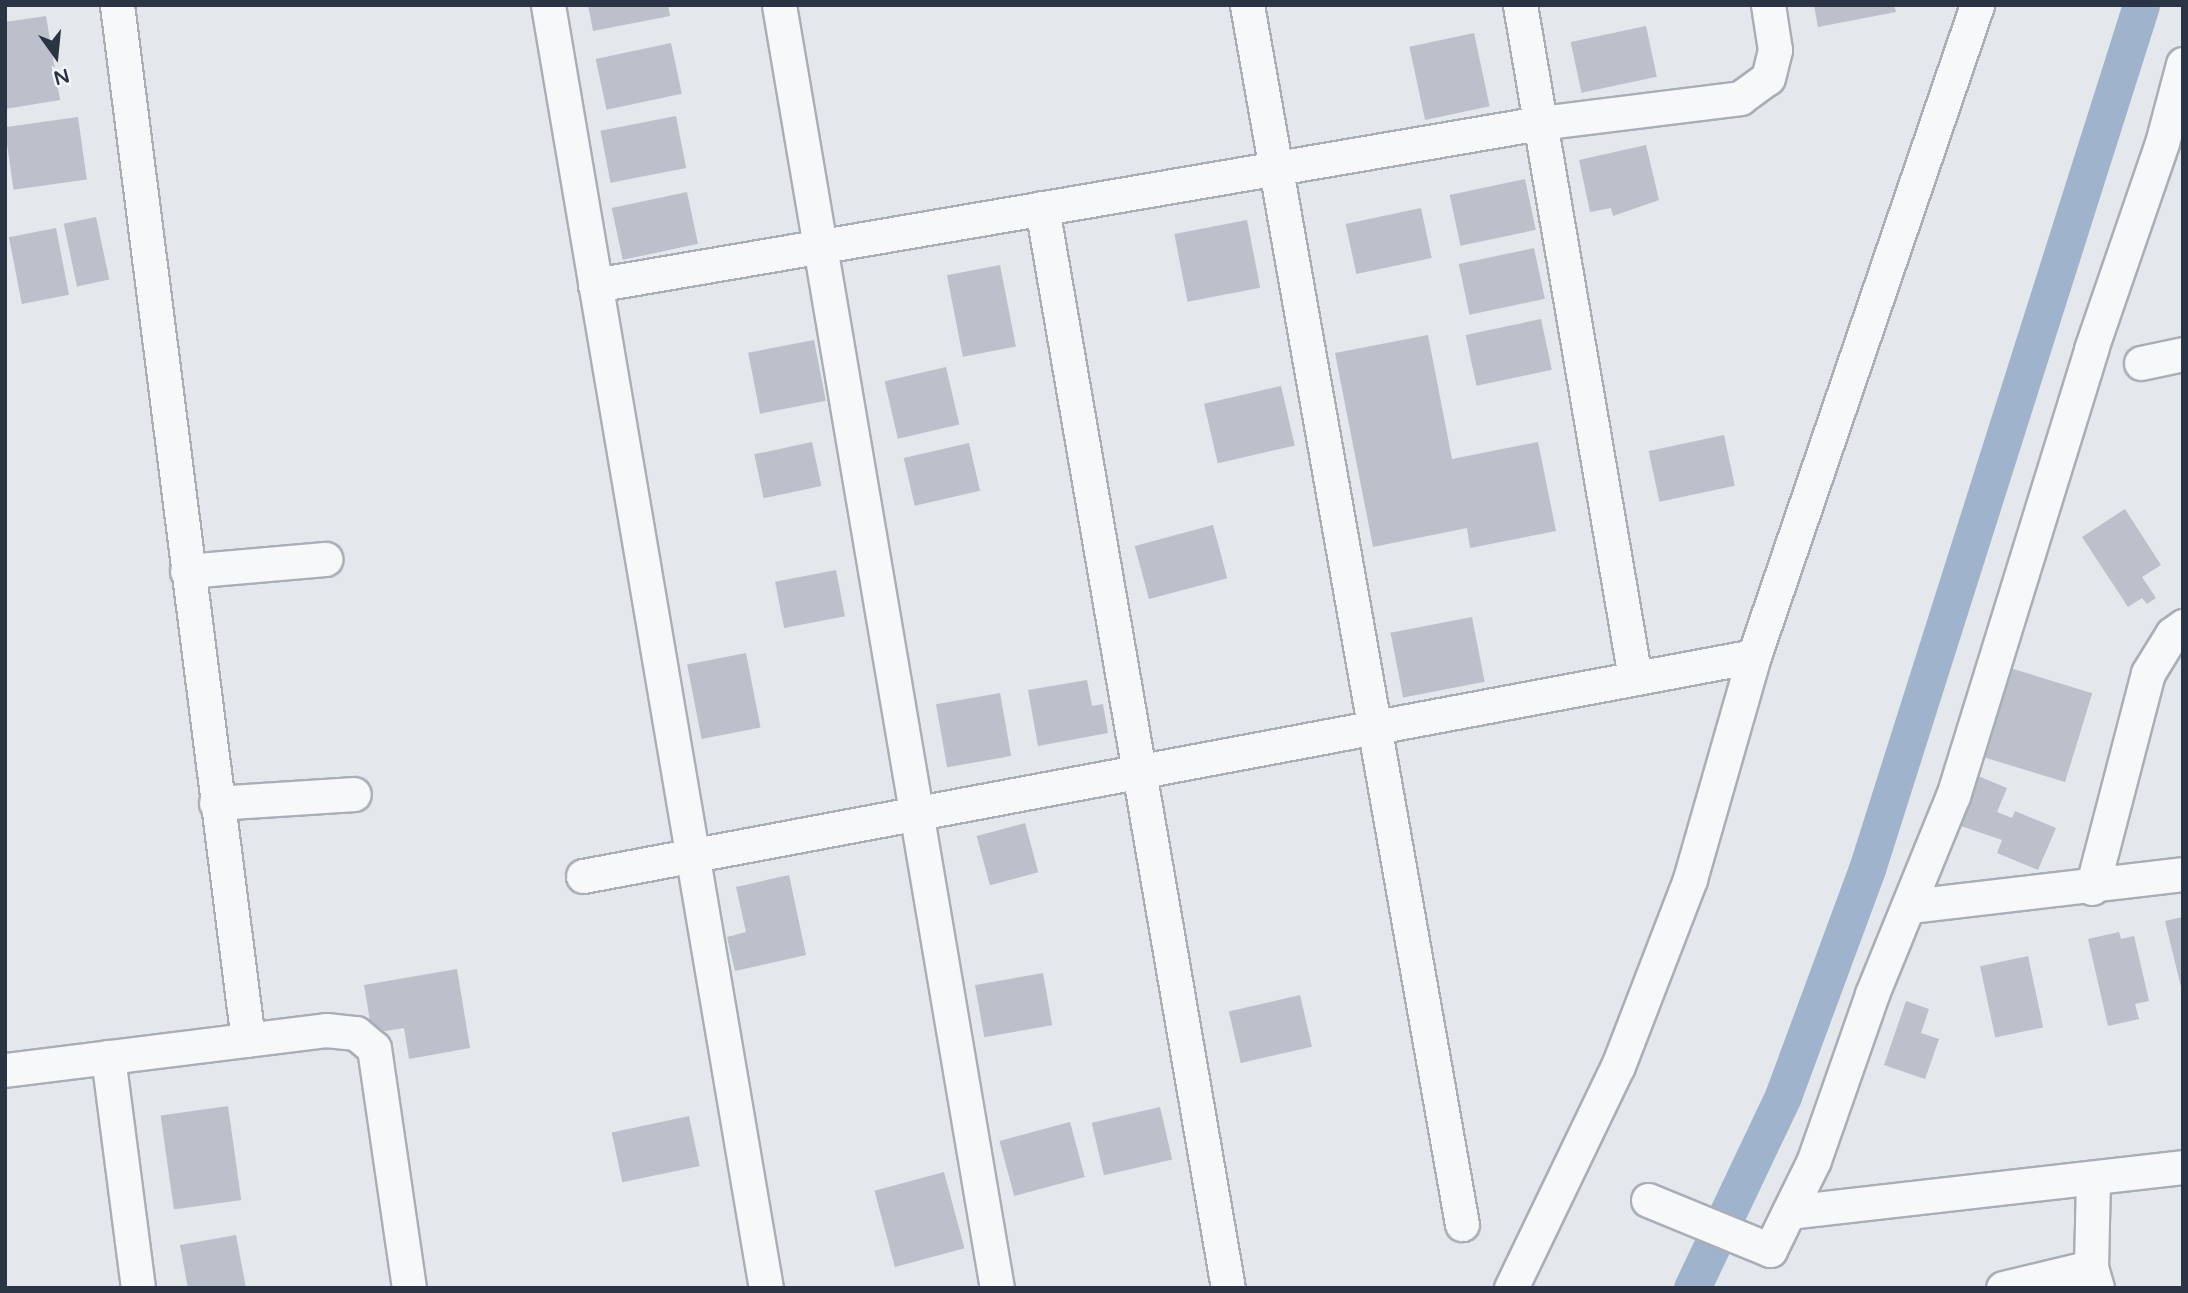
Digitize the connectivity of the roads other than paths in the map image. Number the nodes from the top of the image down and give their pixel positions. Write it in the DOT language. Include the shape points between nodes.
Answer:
graph roads {
  1 [pos="117,5"];
  2 [pos="548,5"];
  3 [pos="779,5"];
  4 [pos="1247,5"];
  5 [pos="1520,5"];
  6 [pos="1768,5"];
  7 [pos="1977,5"];
  8 [pos="2183,64"];
  9 [pos="1540,123"];
  10 [pos="1275,170"];
  11 [pos="1042,208"];
  12 [pos="820,246"];
  13 [pos="595,285"];
  14 [pos="2183,354"];
  15 [pos="2141,363"];
  16 [pos="325,559"];
  17 [pos="187,571"];
  18 [pos="2183,626"];
  19 [pos="1754,656"];
  20 [pos="1635,678"];
  21 [pos="1372,729"];
  22 [pos="1139,771"];
  23 [pos="354,794"];
  24 [pos="216,803"];
  25 [pos="916,813"];
  26 [pos="692,856"];
  27 [pos="2183,874"];
  28 [pos="583,876"];
  29 [pos="2092,888"];
  30 [pos="1911,906"];
  31 [pos="248,1040"];
  32 [pos="108,1057"];
  33 [pos="5,1070"];
  34 [pos="2183,1167"];
  35 [pos="2093,1178"];
  36 [pos="1657,1204"];
  37 [pos="1789,1212"];
  38 [pos="1462,1224"];
  39 [pos="1518,1275"];
  40 [pos="2094,1278"];
  41 [pos="138,1288"];
  42 [pos="409,1288"];
  43 [pos="766,1288"];
  44 [pos="997,1288"];
  45 [pos="1228,1288"];
  46 [pos="2003,1288"];
  1 -- 17 [label="street"];
  2 -- 13 [label="street"];
  3 -- 12 [label="street"];
  4 -- 10 [label="street"];
  5 -- 9 [label="street"];
  6 -- 9 [label="street" via="1775,50 1768,78 1740,97"];
  7 -- 19 [label="street"];
  8 -- 30 [label="street" via="2162,143 2091,349 1953,796"];
  9 -- 10 [label="street"];
  9 -- 20 [label="street"];
  10 -- 11 [label="street"];
  10 -- 21 [label="street"];
  11 -- 12 [label="street"];
  11 -- 22 [label="street"];
  12 -- 13 [label="street"];
  12 -- 25 [label="street"];
  13 -- 26 [label="street"];
  14 -- 15 [label="street"];
  16 -- 17 [label="street"];
  17 -- 24 [label="street"];
  18 -- 29 [label="street" via="2172,634 2148,673"];
  19 -- 20 [label="street"];
  19 -- 39 [label="street" via="1685,891 1618,1066"];
  20 -- 21 [label="street"];
  21 -- 22 [label="street"];
  21 -- 38 [label="street"];
  22 -- 25 [label="street"];
  22 -- 45 [label="street"];
  23 -- 24 [label="street"];
  24 -- 31 [label="street"];
  25 -- 26 [label="street"];
  25 -- 44 [label="street"];
  26 -- 28 [label="street"];
  26 -- 43 [label="street"];
  27 -- 29 [label="street"];
  29 -- 30 [label="street"];
  30 -- 37 [label="street" via="1872,994 1814,1160"];
  31 -- 32 [label="street"];
  31 -- 42 [label="street" via="326,1030 356,1033 374,1048"];
  32 -- 33 [label="street"];
  32 -- 41 [label="street"];
  34 -- 35 [label="street"];
  35 -- 37 [label="street"];
  35 -- 40 [label="street"];
  36 -- 37 [label="street" via="1770,1250"];
  40 -- 46 [label="street"];
}
